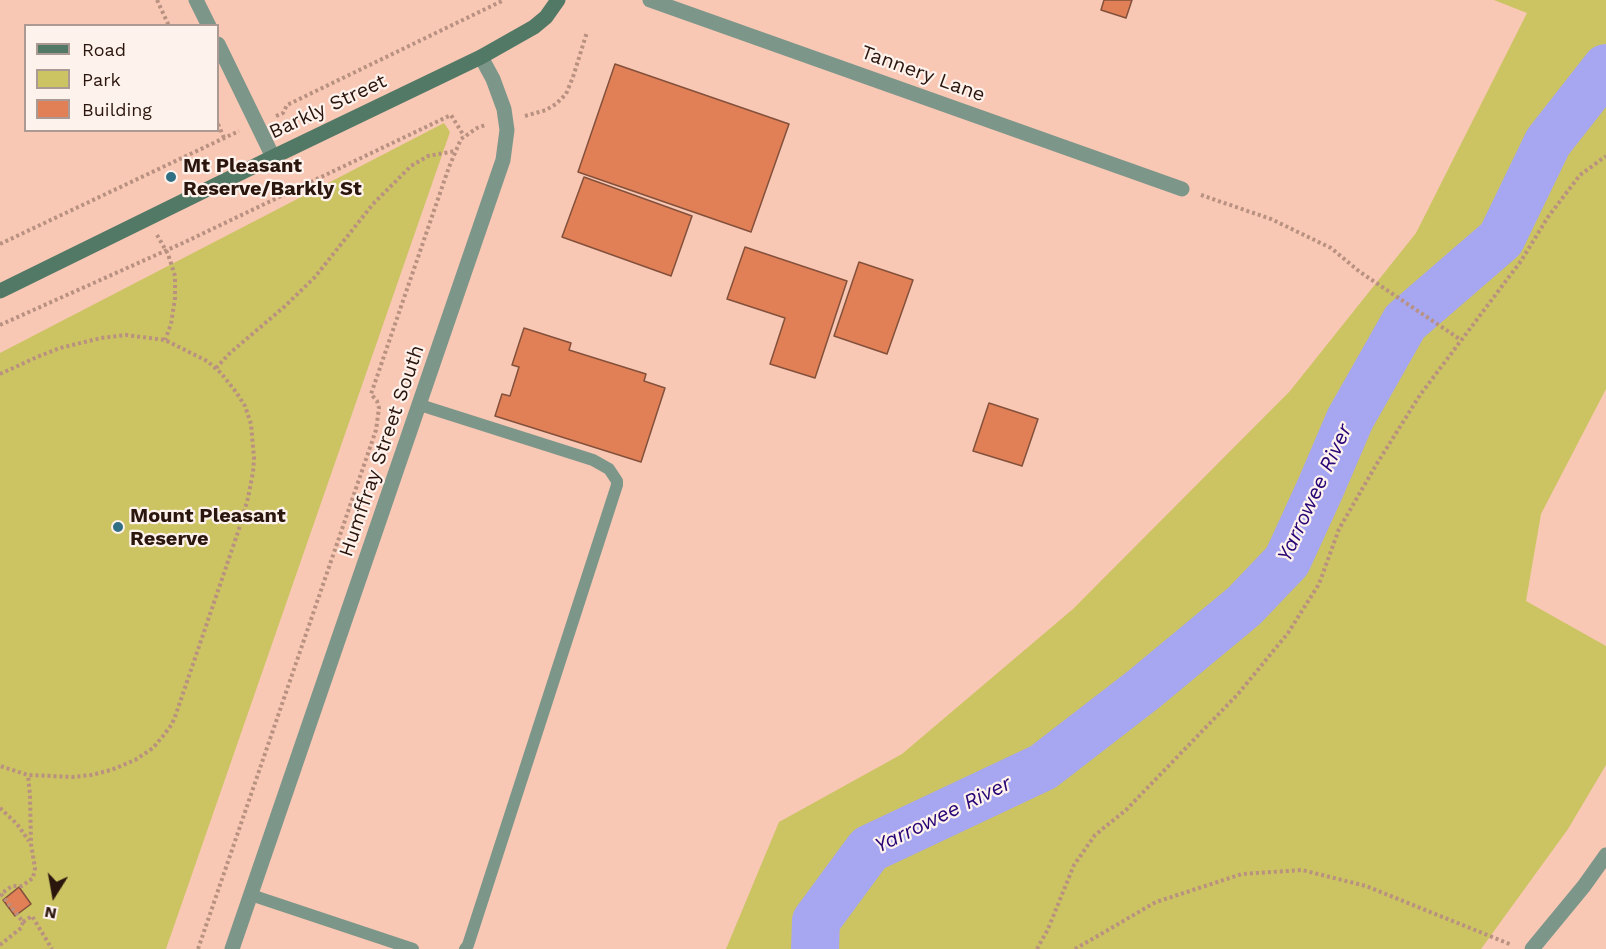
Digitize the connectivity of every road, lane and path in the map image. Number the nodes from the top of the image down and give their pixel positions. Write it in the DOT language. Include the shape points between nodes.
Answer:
graph roads {
  1 [pos="157,0"];
  2 [pos="196,0"];
  3 [pos="504,0"];
  4 [pos="558,0"];
  5 [pos="650,0"];
  6 [pos="168,24"];
  7 [pos="207,24"];
  8 [pos="587,32"];
  9 [pos="219,46"];
  10 [pos="481,57"];
  11 [pos="506,120"];
  12 [pos="256,124"];
  13 [pos="219,126"];
  14 [pos="464,136"];
  15 [pos="224,138"];
  16 [pos="455,152"];
  17 [pos="273,156"];
  18 [pos="1606,156"];
  19 [pos="1182,189"];
  20 [pos="0,244"];
  21 [pos="162,245"];
  22 [pos="166,250"];
  23 [pos="0,291"];
  24 [pos="0,325"];
  25 [pos="165,340"];
  26 [pos="1461,340"];
  27 [pos="216,368"];
  28 [pos="0,374"];
  29 [pos="420,405"];
  30 [pos="0,766"];
  31 [pos="28,775"];
  32 [pos="0,808"];
  33 [pos="30,844"];
  34 [pos="1606,855"];
  35 [pos="251,895"];
  36 [pos="23,922"];
  37 [pos="0,945"];
  38 [pos="52,949"];
  39 [pos="198,949"];
  40 [pos="232,949"];
  41 [pos="414,949"];
  42 [pos="465,949"];
  43 [pos="1037,949"];
  44 [pos="1075,949"];
  45 [pos="1521,949"];
  46 [pos="1532,949"];
  1 -- 6 [label="path"];
  2 -- 7 [label="street"];
  3 -- 12 [label="path" via="287,105 283,113"];
  4 -- 10 [label="main road" via="534,27"];
  5 -- 19 [label="street, Tannery Lane"];
  8 -- 11 [label="path" via="569,88 562,98 546,110"];
  9 -- 12 [label="street"];
  10 -- 11 [label="street, Humffray Street South" via="500,96"];
  10 -- 17 [label="main road, Barkly Street"];
  11 -- 14 [label="path" via="484,125"];
  11 -- 29 [label="street, Humffray Street South" via="499,175"];
  12 -- 15 [label="path"];
  12 -- 17 [label="street"];
  13 -- 15 [label="path"];
  14 -- 16 [label="path"];
  14 -- 22 [label="path" via="451,115"];
  15 -- 20 [label="path"];
  16 -- 27 [label="path" via="428,156 411,166 373,204 315,277"];
  16 -- 39 [label="path" via="371,394 378,401 376,430"];
  17 -- 23 [label="main road, Barkly Street"];
  18 -- 26 [label="path" via="1580,175"];
  19 -- 26 [label="path" via="1270,219 1321,243"];
  21 -- 22 [label="path"];
  22 -- 24 [label="path"];
  22 -- 25 [label="path" via="175,276 175,298"];
  25 -- 27 [label="path"];
  25 -- 28 [label="path" via="126,334 101,338 60,348"];
  26 -- 43 [label="path" via="1376,465 1339,529 1319,584 1288,633 1238,694 1126,810 1095,835 1074,865"];
  27 -- 31 [label="path" via="245,406 253,472 239,528 172,724 153,748 111,770 73,777"];
  29 -- 35 [label="street, Humffray Street South"];
  29 -- 42 [label="lane" via="593,460 609,469 617,481"];
  30 -- 31 [label="path"];
  31 -- 33 [label="path"];
  32 -- 33 [label="path"];
  33 -- 36 [label="path" via="33,878 1,894"];
  34 -- 46 [label="street"];
  35 -- 40 [label="street, Humffray Street South"];
  35 -- 41 [label="lane"];
  36 -- 37 [label="path"];
  36 -- 38 [label="path" via="32,916"];
  44 -- 45 [label="path" via="1155,902 1242,874 1302,870 1366,885"];
}
